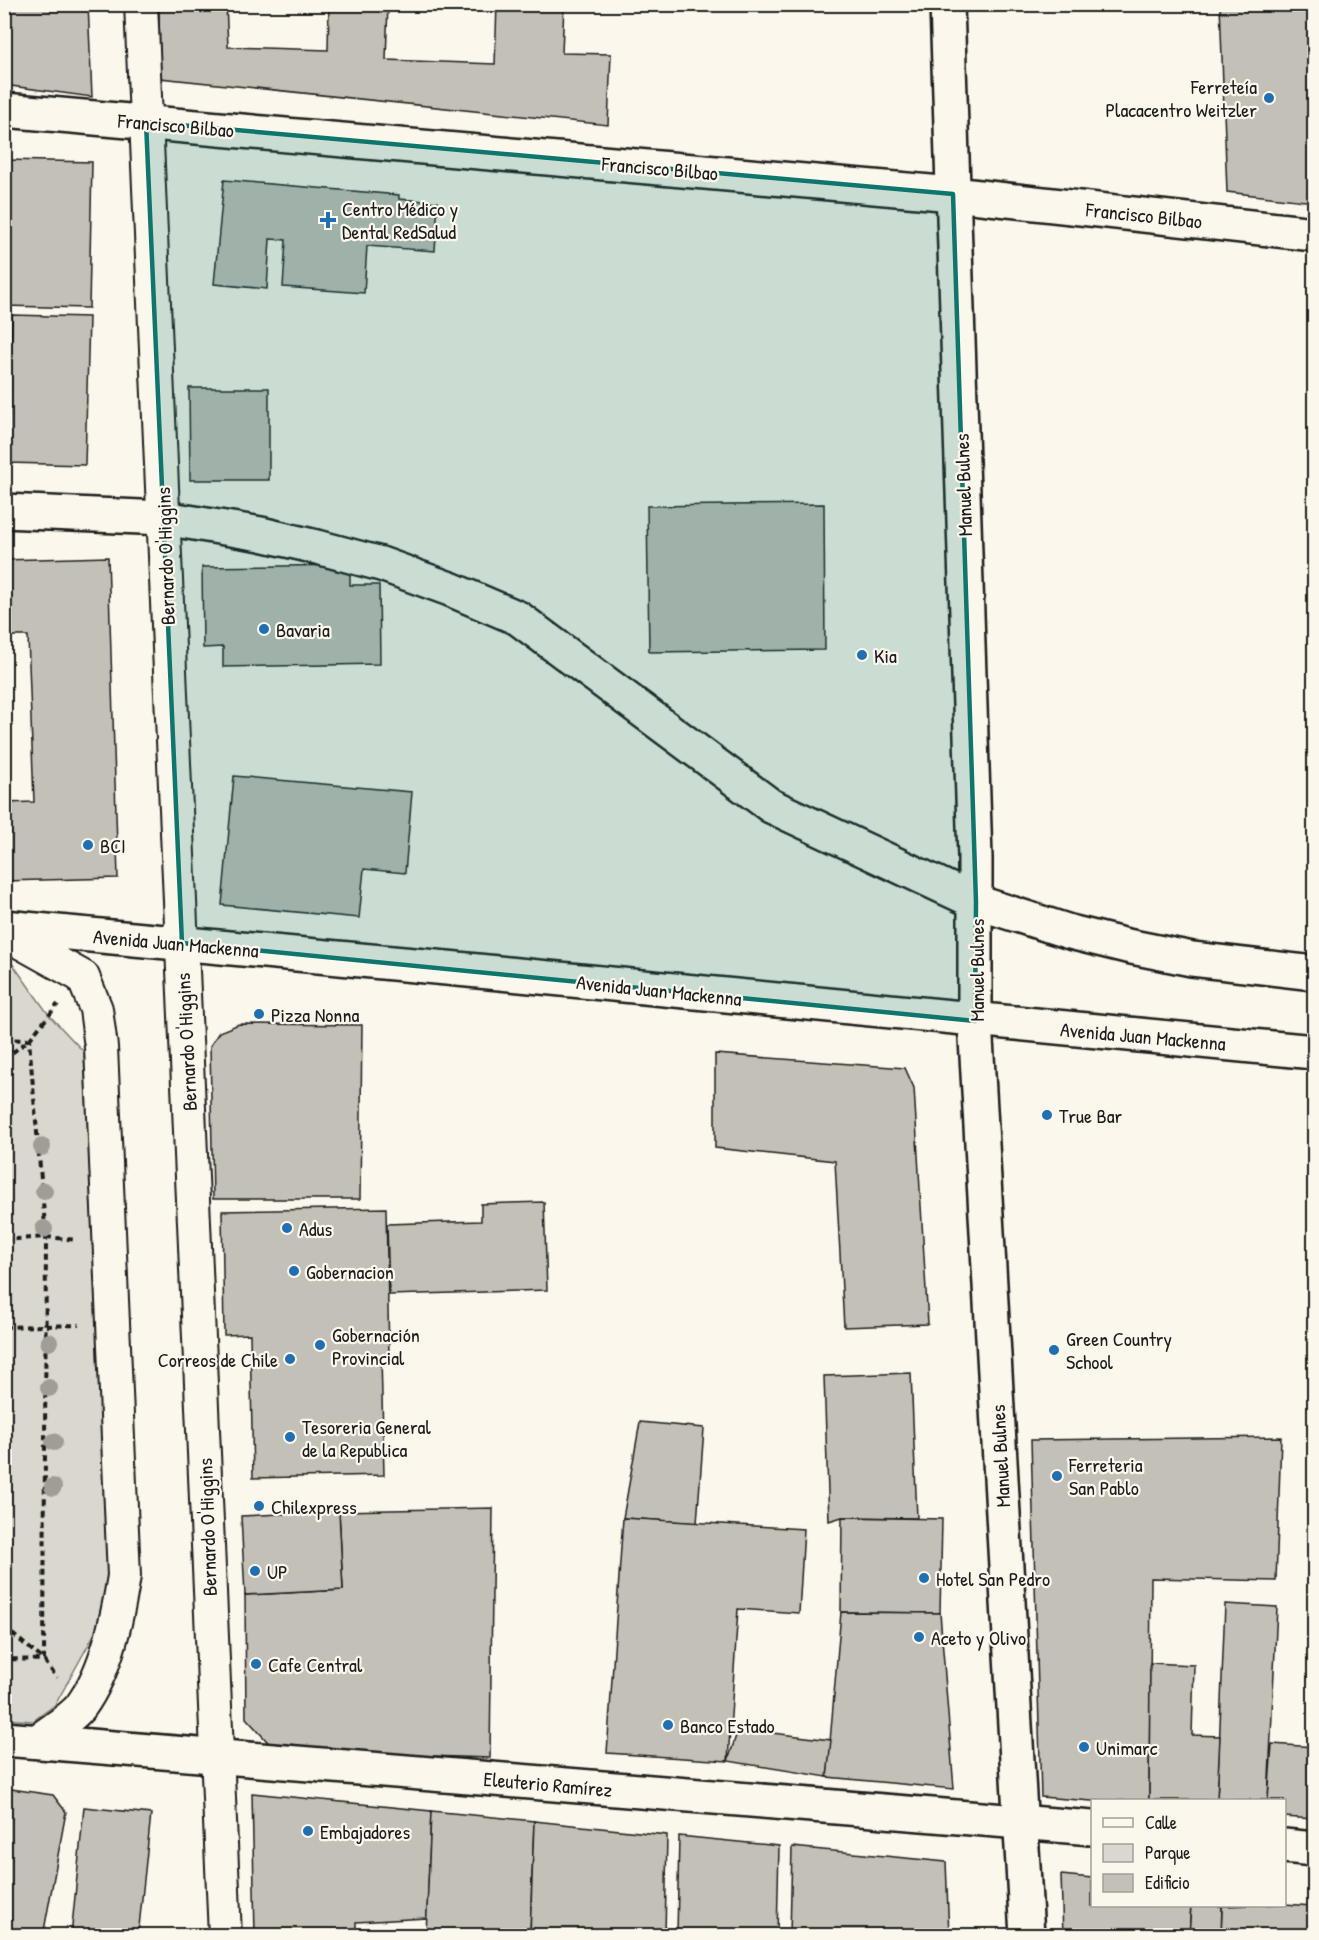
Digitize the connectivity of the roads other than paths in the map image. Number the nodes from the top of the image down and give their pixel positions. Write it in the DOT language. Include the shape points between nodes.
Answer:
graph roads {
  1 [pos="141,4"];
  2 [pos="947,4"];
  3 [pos="4,110"];
  4 [pos="146,122"];
  5 [pos="953,194"];
  6 [pos="1314,234"];
  7 [pos="4,511"];
  8 [pos="164,518"];
  9 [pos="976,902"];
  10 [pos="4,927"];
  11 [pos="4,933"];
  12 [pos="182,943"];
  13 [pos="1314,973"];
  14 [pos="975,1021"];
  15 [pos="1314,1052"];
  16 [pos="4,1739"];
  17 [pos="37,1741"];
  18 [pos="218,1757"];
  19 [pos="1021,1822"];
  20 [pos="1091,1828"];
  21 [pos="1286,1846"];
  22 [pos="1314,1849"];
  23 [pos="225,1935"];
  24 [pos="1027,1935"];
  1 -- 4 [label="street, Bernardo O'Higgins"];
  2 -- 5 [label="main road, Manuel Bulnes"];
  3 -- 4 [label="main road, Francisco Bilbao"];
  4 -- 5 [label="main road, Francisco Bilbao"];
  4 -- 8 [label="street, Bernardo O'Higgins"];
  5 -- 6 [label="main road, Francisco Bilbao"];
  5 -- 9 [label="main road, Manuel Bulnes"];
  7 -- 8 [label="main road"];
  8 -- 9 [label="main road" via="261,534 371,561 518,618 771,806"];
  8 -- 12 [label="street, Bernardo O'Higgins"];
  9 -- 13 [label="main road" via="1127,946 1192,959"];
  9 -- 14 [label="main road, Manuel Bulnes"];
  10 -- 12 [label="main road, Avenida Juan Mackenna"];
  11 -- 17 [label="street" via="83,977 96,1009 114,1325 124,1576 115,1626 80,1708"];
  12 -- 14 [label="main road, Avenida Juan Mackenna"];
  12 -- 18 [label="street, Bernardo O'Higgins"];
  14 -- 15 [label="main road, Avenida Juan Mackenna"];
  14 -- 19 [label="main road, Manuel Bulnes"];
  16 -- 17 [label="main road, Eleuterio Ramírez"];
  17 -- 18 [label="main road, Eleuterio Ramírez"];
  18 -- 19 [label="main road, Eleuterio Ramírez"];
  18 -- 23 [label="street, Bernardo O'Higgins"];
  19 -- 20 [label="main road, Eleuterio Ramírez"];
  19 -- 24 [label="main road, Manuel Bulnes"];
  21 -- 22 [label="main road"];
}
